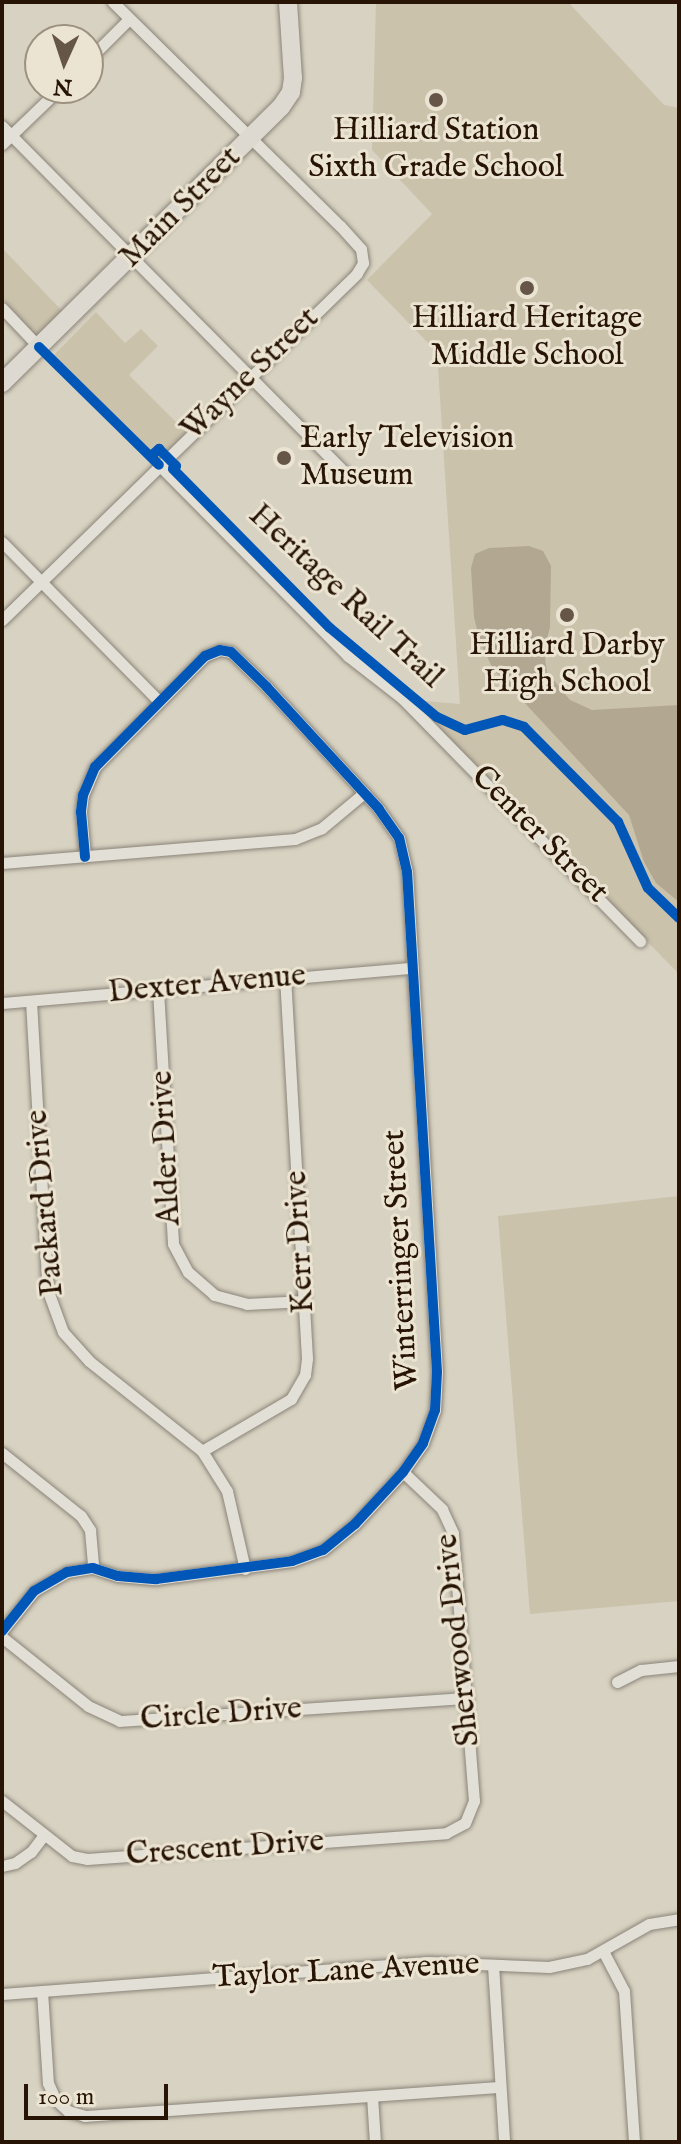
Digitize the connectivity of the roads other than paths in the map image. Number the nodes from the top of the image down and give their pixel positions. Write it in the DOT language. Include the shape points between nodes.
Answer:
graph roads {
  1 [pos="113,2"];
  2 [pos="288,2"];
  3 [pos="129,19"];
  4 [pos="104,44"];
  5 [pos="44,104"];
  6 [pos="2,126"];
  7 [pos="12,135"];
  8 [pos="252,137"];
  9 [pos="2,144"];
  10 [pos="131,256"];
  11 [pos="2,308"];
  12 [pos="39,347"];
  13 [pos="250,375"];
  14 [pos="2,383"];
  15 [pos="159,465"];
  16 [pos="345,473"];
  17 [pos="2,542"];
  18 [pos="41,581"];
  19 [pos="2,620"];
  20 [pos="159,701"];
  21 [pos="364,793"];
  22 [pos="85,857"];
  23 [pos="2,863"];
  24 [pos="640,941"];
  25 [pos="413,968"];
  26 [pos="285,979"];
  27 [pos="158,990"];
  28 [pos="31,1001"];
  29 [pos="2,1003"];
  30 [pos="304,1301"];
  31 [pos="202,1451"];
  32 [pos="2,1453"];
  33 [pos="403,1472"];
  34 [pos="93,1568"];
  35 [pos="245,1569"];
  36 [pos="2,1634"];
  37 [pos="679,1666"];
  38 [pos="617,1682"];
  39 [pos="467,1698"];
  40 [pos="2,1801"];
  41 [pos="465,1823"];
  42 [pos="44,1835"];
  43 [pos="2,1866"];
  44 [pos="679,1919"];
  45 [pos="603,1951"];
  46 [pos="493,1965"];
  47 [pos="42,1991"];
  48 [pos="2,1994"];
  49 [pos="500,2087"];
  50 [pos="372,2096"];
  51 [pos="375,2142"];
  52 [pos="504,2142"];
  53 [pos="634,2142"];
  1 -- 3 [label="street"];
  2 -- 8 [label="main road, Main Street" via="291,92"];
  3 -- 4 [label="street"];
  3 -- 8 [label="street"];
  5 -- 7 [label="street"];
  6 -- 7 [label="street"];
  7 -- 9 [label="street"];
  7 -- 10 [label="street"];
  8 -- 10 [label="main road, Main Street"];
  8 -- 13 [label="street, Wayne Street" via="361,249 363,263"];
  10 -- 12 [label="main road, Main Street"];
  10 -- 13 [label="street"];
  11 -- 12 [label="street"];
  12 -- 14 [label="main road, Main Street"];
  13 -- 15 [label="street, Wayne Street"];
  13 -- 16 [label="street"];
  15 -- 18 [label="street, Wayne Street"];
  15 -- 24 [label="street, Center Street" via="348,656 403,699"];
  17 -- 18 [label="street"];
  18 -- 19 [label="street, Wayne Street"];
  18 -- 20 [label="street"];
  20 -- 21 [label="street, Winterringer Street" via="205,656 220,650 240,659"];
  20 -- 22 [label="street" via="95,767 81,812"];
  21 -- 22 [label="street" via="322,828 295,839"];
  21 -- 25 [label="street, Winterringer Street" via="399,838 407,872"];
  22 -- 23 [label="street"];
  25 -- 26 [label="street, Dexter Avenue"];
  25 -- 33 [label="street, Winterringer Street" via="437,1372 435,1410 423,1443"];
  26 -- 27 [label="street, Dexter Avenue"];
  26 -- 30 [label="street, Kerr Drive"];
  27 -- 28 [label="street, Dexter Avenue"];
  27 -- 30 [label="street, Alder Drive" via="173,1244 188,1272 214,1295 247,1304"];
  28 -- 29 [label="street, Dexter Avenue"];
  28 -- 31 [label="street, Packard Drive" via="47,1279 58,1319 89,1361"];
  30 -- 31 [label="street, Kerr Drive" via="306,1366 291,1399"];
  31 -- 35 [label="street, Packard Drive" via="227,1491"];
  32 -- 34 [label="street" via="81,1516 90,1530"];
  33 -- 35 [label="street, Winterringer Street" via="323,1550"];
  33 -- 39 [label="street, Sherwood Drive" via="442,1509 453,1533"];
  34 -- 35 [label="street, Winterringer Street" via="156,1579"];
  34 -- 36 [label="street, Winterringer Street" via="58,1576 34,1591"];
  36 -- 39 [label="street, Circle Drive" via="88,1706 120,1721"];
  37 -- 38 [label="street" via="641,1670"];
  39 -- 41 [label="street, Sherwood Drive" via="474,1801"];
  40 -- 42 [label="street, Crescent Drive"];
  41 -- 42 [label="street, Crescent Drive" via="446,1833 87,1859 72,1856"];
  42 -- 43 [label="street" via="31,1852"];
  44 -- 45 [label="street, Taylor Lane Avenue" via="649,1924"];
  45 -- 46 [label="street, Taylor Lane Avenue" via="568,1965"];
  45 -- 53 [label="street" via="624,1991"];
  46 -- 47 [label="street, Taylor Lane Avenue" via="429,1962"];
  46 -- 49 [label="street"];
  47 -- 48 [label="street, Taylor Lane Avenue"];
  47 -- 50 [label="street" via="48,2083 68,2111 85,2116"];
  49 -- 50 [label="street"];
  49 -- 52 [label="street"];
  50 -- 51 [label="street"];
}
